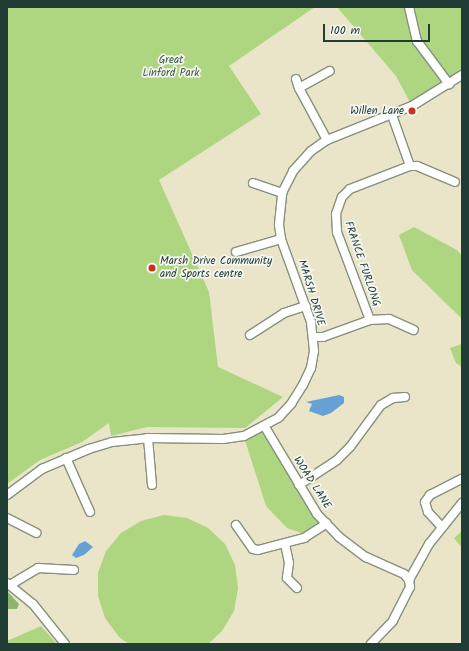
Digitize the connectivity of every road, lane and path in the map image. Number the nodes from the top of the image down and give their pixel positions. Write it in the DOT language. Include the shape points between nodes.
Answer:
graph roads {
  1 [pos="409,7"];
  2 [pos="330,71"];
  3 [pos="462,75"];
  4 [pos="296,80"];
  5 [pos="449,84"];
  6 [pos="300,88"];
  7 [pos="392,115"];
  8 [pos="327,140"];
  9 [pos="410,166"];
  10 [pos="455,182"];
  11 [pos="253,183"];
  12 [pos="282,193"];
  13 [pos="282,239"];
  14 [pos="236,252"];
  15 [pos="306,306"];
  16 [pos="370,320"];
  17 [pos="414,330"];
  18 [pos="250,335"];
  19 [pos="313,337"];
  20 [pos="405,397"];
  21 [pos="265,427"];
  22 [pos="148,438"];
  23 [pos="66,458"];
  24 [pos="462,479"];
  25 [pos="299,485"];
  26 [pos="152,486"];
  27 [pos="7,495"];
  28 [pos="462,503"];
  29 [pos="90,512"];
  30 [pos="7,518"];
  31 [pos="327,523"];
  32 [pos="236,525"];
  33 [pos="441,526"];
  34 [pos="36,533"];
  35 [pos="285,544"];
  36 [pos="74,570"];
  37 [pos="409,580"];
  38 [pos="8,584"];
  39 [pos="297,588"];
  40 [pos="65,644"];
  41 [pos="371,644"];
  1 -- 5 [label="street" via="417,42"];
  2 -- 6 [label="street"];
  3 -- 5 [label="street, MARSH DRIVE"];
  4 -- 6 [label="street"];
  5 -- 7 [label="street, MARSH DRIVE"];
  6 -- 8 [label="street"];
  7 -- 8 [label="street, MARSH DRIVE"];
  7 -- 9 [label="street"];
  8 -- 12 [label="street, MARSH DRIVE" via="311,151 293,171"];
  9 -- 10 [label="street" via="417,166"];
  9 -- 16 [label="street, FRANCE FURLONG" via="350,189 342,197 336,214 337,232"];
  11 -- 12 [label="street"];
  12 -- 13 [label="street, MARSH DRIVE" via="279,210"];
  13 -- 14 [label="street"];
  13 -- 15 [label="street, MARSH DRIVE"];
  15 -- 18 [label="street" via="284,313"];
  15 -- 19 [label="street, MARSH DRIVE"];
  16 -- 17 [label="street, FRANCE FURLONG" via="389,319"];
  16 -- 19 [label="street, FRANCE FURLONG" via="323,337"];
  19 -- 21 [label="street, MARSH DRIVE" via="311,368 303,385 291,404"];
  20 -- 25 [label="street" via="393,398 381,405 350,447 337,460"];
  21 -- 22 [label="street, MARSH DRIVE" via="244,436 223,439"];
  21 -- 25 [label="street, WOAD LANE"];
  22 -- 23 [label="street, MARSH DRIVE" via="112,442"];
  22 -- 26 [label="street"];
  23 -- 27 [label="street, MARSH DRIVE" via="42,469"];
  23 -- 29 [label="street"];
  24 -- 33 [label="street" via="430,495 425,502 428,512"];
  25 -- 31 [label="street, WOAD LANE" via="317,514"];
  28 -- 33 [label="street"];
  30 -- 34 [label="street"];
  31 -- 35 [label="street" via="304,538"];
  31 -- 37 [label="street, WOAD LANE" via="352,547 383,566 404,574"];
  32 -- 35 [label="street" via="253,549"];
  33 -- 37 [label="street" via="419,559"];
  35 -- 39 [label="street" via="289,564 287,578"];
  36 -- 38 [label="street" via="38,568"];
  37 -- 41 [label="street" via="410,587 393,622"];
  38 -- 40 [label="street" via="33,604"];
}
